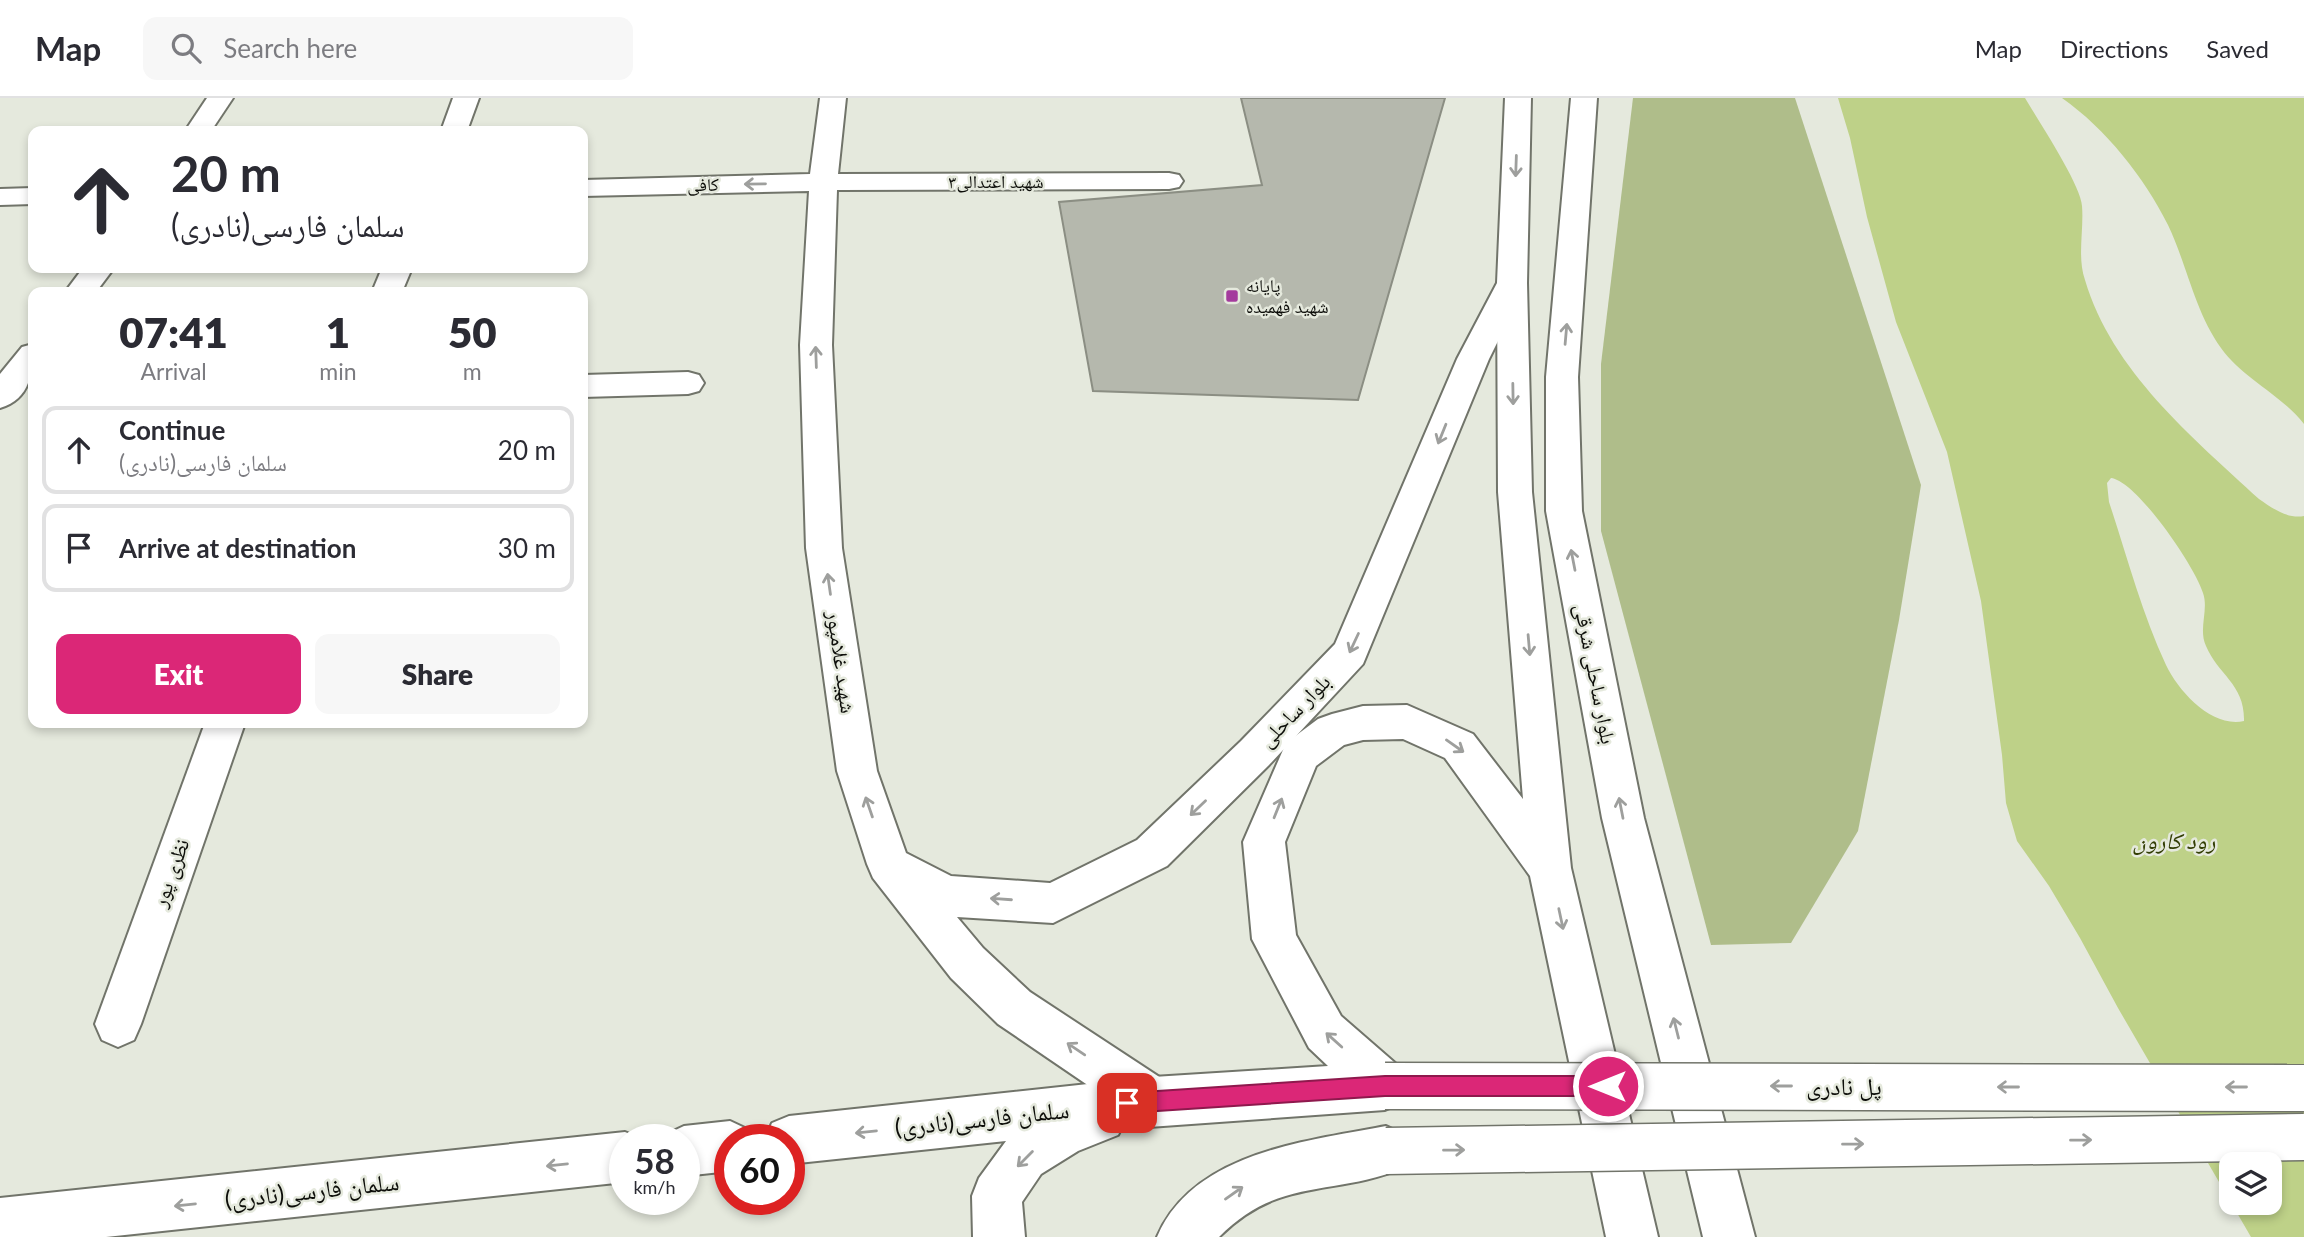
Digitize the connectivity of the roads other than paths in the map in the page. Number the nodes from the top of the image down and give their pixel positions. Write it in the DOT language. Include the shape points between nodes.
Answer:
graph roads {
  1 [pos="220,98"];
  2 [pos="466,98"];
  3 [pos="833,98"];
  4 [pos="1518,98"];
  5 [pos="1584,98"];
  6 [pos="201,126"];
  7 [pos="456,126"];
  8 [pos="1169,181"];
  9 [pos="823,182"];
  10 [pos="588,188"];
  11 [pos="28,196"];
  12 [pos="0,197"];
  13 [pos="95,273"];
  14 [pos="1512,283"];
  15 [pos="84,287"];
  16 [pos="28,361"];
  17 [pos="688,383"];
  18 [pos="588,386"];
  19 [pos="0,397"];
  20 [pos="223,728"];
  21 [pos="888,863"];
  22 [pos="1550,868"];
  23 [pos="118,1024"];
  24 [pos="1385,1086"];
  25 [pos="2304,1088"];
  26 [pos="1153,1101"];
  27 [pos="2304,1137"];
  28 [pos="805,1138"];
  29 [pos="609,1159"];
  30 [pos="0,1223"];
  31 [pos="999,1237"];
  32 [pos="1183,1237"];
  33 [pos="1632,1237"];
  34 [pos="1729,1237"];
  1 -- 6 [label="main road"];
  2 -- 7 [label="main road"];
  3 -- 9 [label="main road, شهید غلامپور"];
  4 -- 14 [label="main road, one-way"];
  34 -- 5 [label="main road, بلوار ساحلی شرقی, one-way" via="1623,817 1564,511 1562,377"];
  8 -- 9 [label="main road, شهید اعتدالی۳"];
  9 -- 10 [label="main road, کافی, one-way"];
  21 -- 9 [label="main road, شهید غلامپور, one-way" via="857,771 824,548 816,345"];
  11 -- 12 [label="main road"];
  13 -- 15 [label="main road"];
  14 -- 21 [label="main road, بلوار ساحلی, one-way" via="1473,359 1350,653 1152,853 1053,903 945,895"];
  14 -- 22 [label="main road, one-way" via="1515,492"];
  16 -- 19 [label="main road"];
  17 -- 18 [label="main road"];
  20 -- 23 [label="main road, نظری پور"];
  26 -- 21 [label="main road, شهید غلامپور, one-way" via="1014,1008 967,963"];
  24 -- 22 [label="main road, one-way" via="1325,1032 1274,939 1264,842 1300,755 1332,731 1363,723 1408,722 1459,746"];
  22 -- 33 [label="main road, one-way"];
  25 -- 24 [label="main road, پل نادری, one-way, bridge"];
  24 -- 26 [label="main road, سلمان فارسی(نادری)"];
  26 -- 28 [label="main road, سلمان فارسی(نادری), one-way"];
  26 -- 31 [label="main road, one-way" via="1063,1132 1024,1157 997,1196"];
  32 -- 27 [label="main road, one-way, bridge" via="1243,1186 1296,1168 1386,1151"];
  29 -- 30 [label="main road, سلمان فارسی(نادری), one-way"];
}
